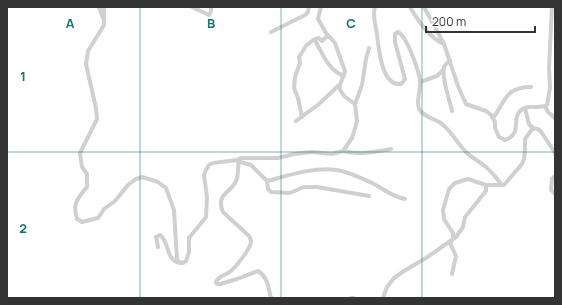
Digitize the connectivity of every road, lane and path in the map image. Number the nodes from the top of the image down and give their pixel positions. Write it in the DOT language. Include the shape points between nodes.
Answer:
graph roads {
  1 [pos="99,7"];
  2 [pos="104,7"];
  3 [pos="192,7"];
  4 [pos="210,7"];
  5 [pos="309,7"];
  6 [pos="321,7"];
  7 [pos="375,7"];
  8 [pos="410,7"];
  9 [pos="424,7"];
  10 [pos="552,7"];
  11 [pos="104,20"];
  12 [pos="270,32"];
  13 [pos="330,37"];
  14 [pos="315,40"];
  15 [pos="444,44"];
  16 [pos="369,48"];
  17 [pos="450,60"];
  18 [pos="444,67"];
  19 [pos="344,76"];
  20 [pos="420,82"];
  21 [pos="341,83"];
  22 [pos="530,87"];
  23 [pos="355,104"];
  24 [pos="545,106"];
  25 [pos="525,108"];
  26 [pos="452,111"];
  27 [pos="302,117"];
  28 [pos="493,118"];
  29 [pos="555,118"];
  30 [pos="296,121"];
  31 [pos="532,128"];
  32 [pos="390,149"];
  33 [pos="342,151"];
  34 [pos="555,153"];
  35 [pos="238,161"];
  36 [pos="555,176"];
  37 [pos="267,181"];
  38 [pos="486,184"];
  39 [pos="502,185"];
  40 [pos="555,194"];
  41 [pos="369,196"];
  42 [pos="405,199"];
  43 [pos="453,239"];
  44 [pos="158,247"];
  45 [pos="182,263"];
  46 [pos="452,274"];
  47 [pos="271,298"];
  48 [pos="383,298"];
  1 -- 11 [label="street"];
  2 -- 11 [label="street"];
  3 -- 4 [label="street" via="209,15 212,11"];
  5 -- 12 [label="street" via="305,15"];
  6 -- 13 [label="street" via="318,19"];
  7 -- 20 [label="street" via="374,17 381,64 386,73 394,83 401,84 405,79 395,42 395,34 398,32 403,36 415,61"];
  8 -- 15 [label="street" via="426,30 438,42"];
  9 -- 15 [label="street"];
  10 -- 24 [label="street" via="550,88"];
  11 -- 45 [label="street" via="104,25 88,51 86,64 96,119 80,153 82,166 87,174 87,187 76,200 77,219 82,222 98,218 136,179 142,177 158,182 166,188 174,210 177,258"];
  13 -- 14 [label="street" via="322,41 319,38"];
  13 -- 19 [label="street" via="340,55"];
  14 -- 19 [label="street" via="327,64 339,75"];
  14 -- 27 [label="street" via="309,43 299,57 300,63 295,77 294,88"];
  15 -- 17 [label="street"];
  16 -- 23 [label="street" via="362,85"];
  17 -- 18 [label="street"];
  17 -- 28 [label="street" via="466,104 486,111"];
  18 -- 20 [label="street" via="440,74"];
  18 -- 26 [label="street"];
  19 -- 21 [label="street"];
  20 -- 39 [label="street" via="418,101 422,113 437,120 452,133 464,150 485,166"];
  21 -- 23 [label="street" via="338,86 341,93"];
  21 -- 27 [label="street"];
  22 -- 28 [label="street" via="519,87 508,94"];
  23 -- 33 [label="street" via="356,125 352,138"];
  24 -- 25 [label="street"];
  24 -- 29 [label="street"];
  25 -- 28 [label="street" via="518,114 515,133 505,140 499,137"];
  25 -- 31 [label="street"];
  27 -- 30 [label="street"];
  31 -- 34 [label="street" via="542,133"];
  31 -- 39 [label="street" via="525,139 522,164"];
  32 -- 33 [label="street" via="354,154"];
  33 -- 35 [label="street" via="332,154 312,152 278,158 241,158"];
  35 -- 37 [label="street" via="251,165"];
  35 -- 45 [label="street" via="213,163 206,170 206,217 189,238 189,252 186,261"];
  35 -- 47 [label="street" via="236,182 224,194 220,203 223,212 249,236 251,241 236,266 216,282 220,284 258,271 267,280"];
  36 -- 40 [label="street" via="552,179 551,190"];
  37 -- 41 [label="street" via="271,192 290,193 304,187 317,187"];
  37 -- 42 [label="street" via="302,171 336,170 373,184 396,198"];
  38 -- 39 [label="street"];
  38 -- 43 [label="street" via="486,191 465,217 463,227"];
  38 -- 43 [label="street" via="468,179 449,189 443,210"];
  43 -- 46 [label="street" via="450,243 456,256"];
  43 -- 48 [label="street" via="394,278"];
  44 -- 45 [label="street" via="156,237 160,235 164,238 172,259"];
}
